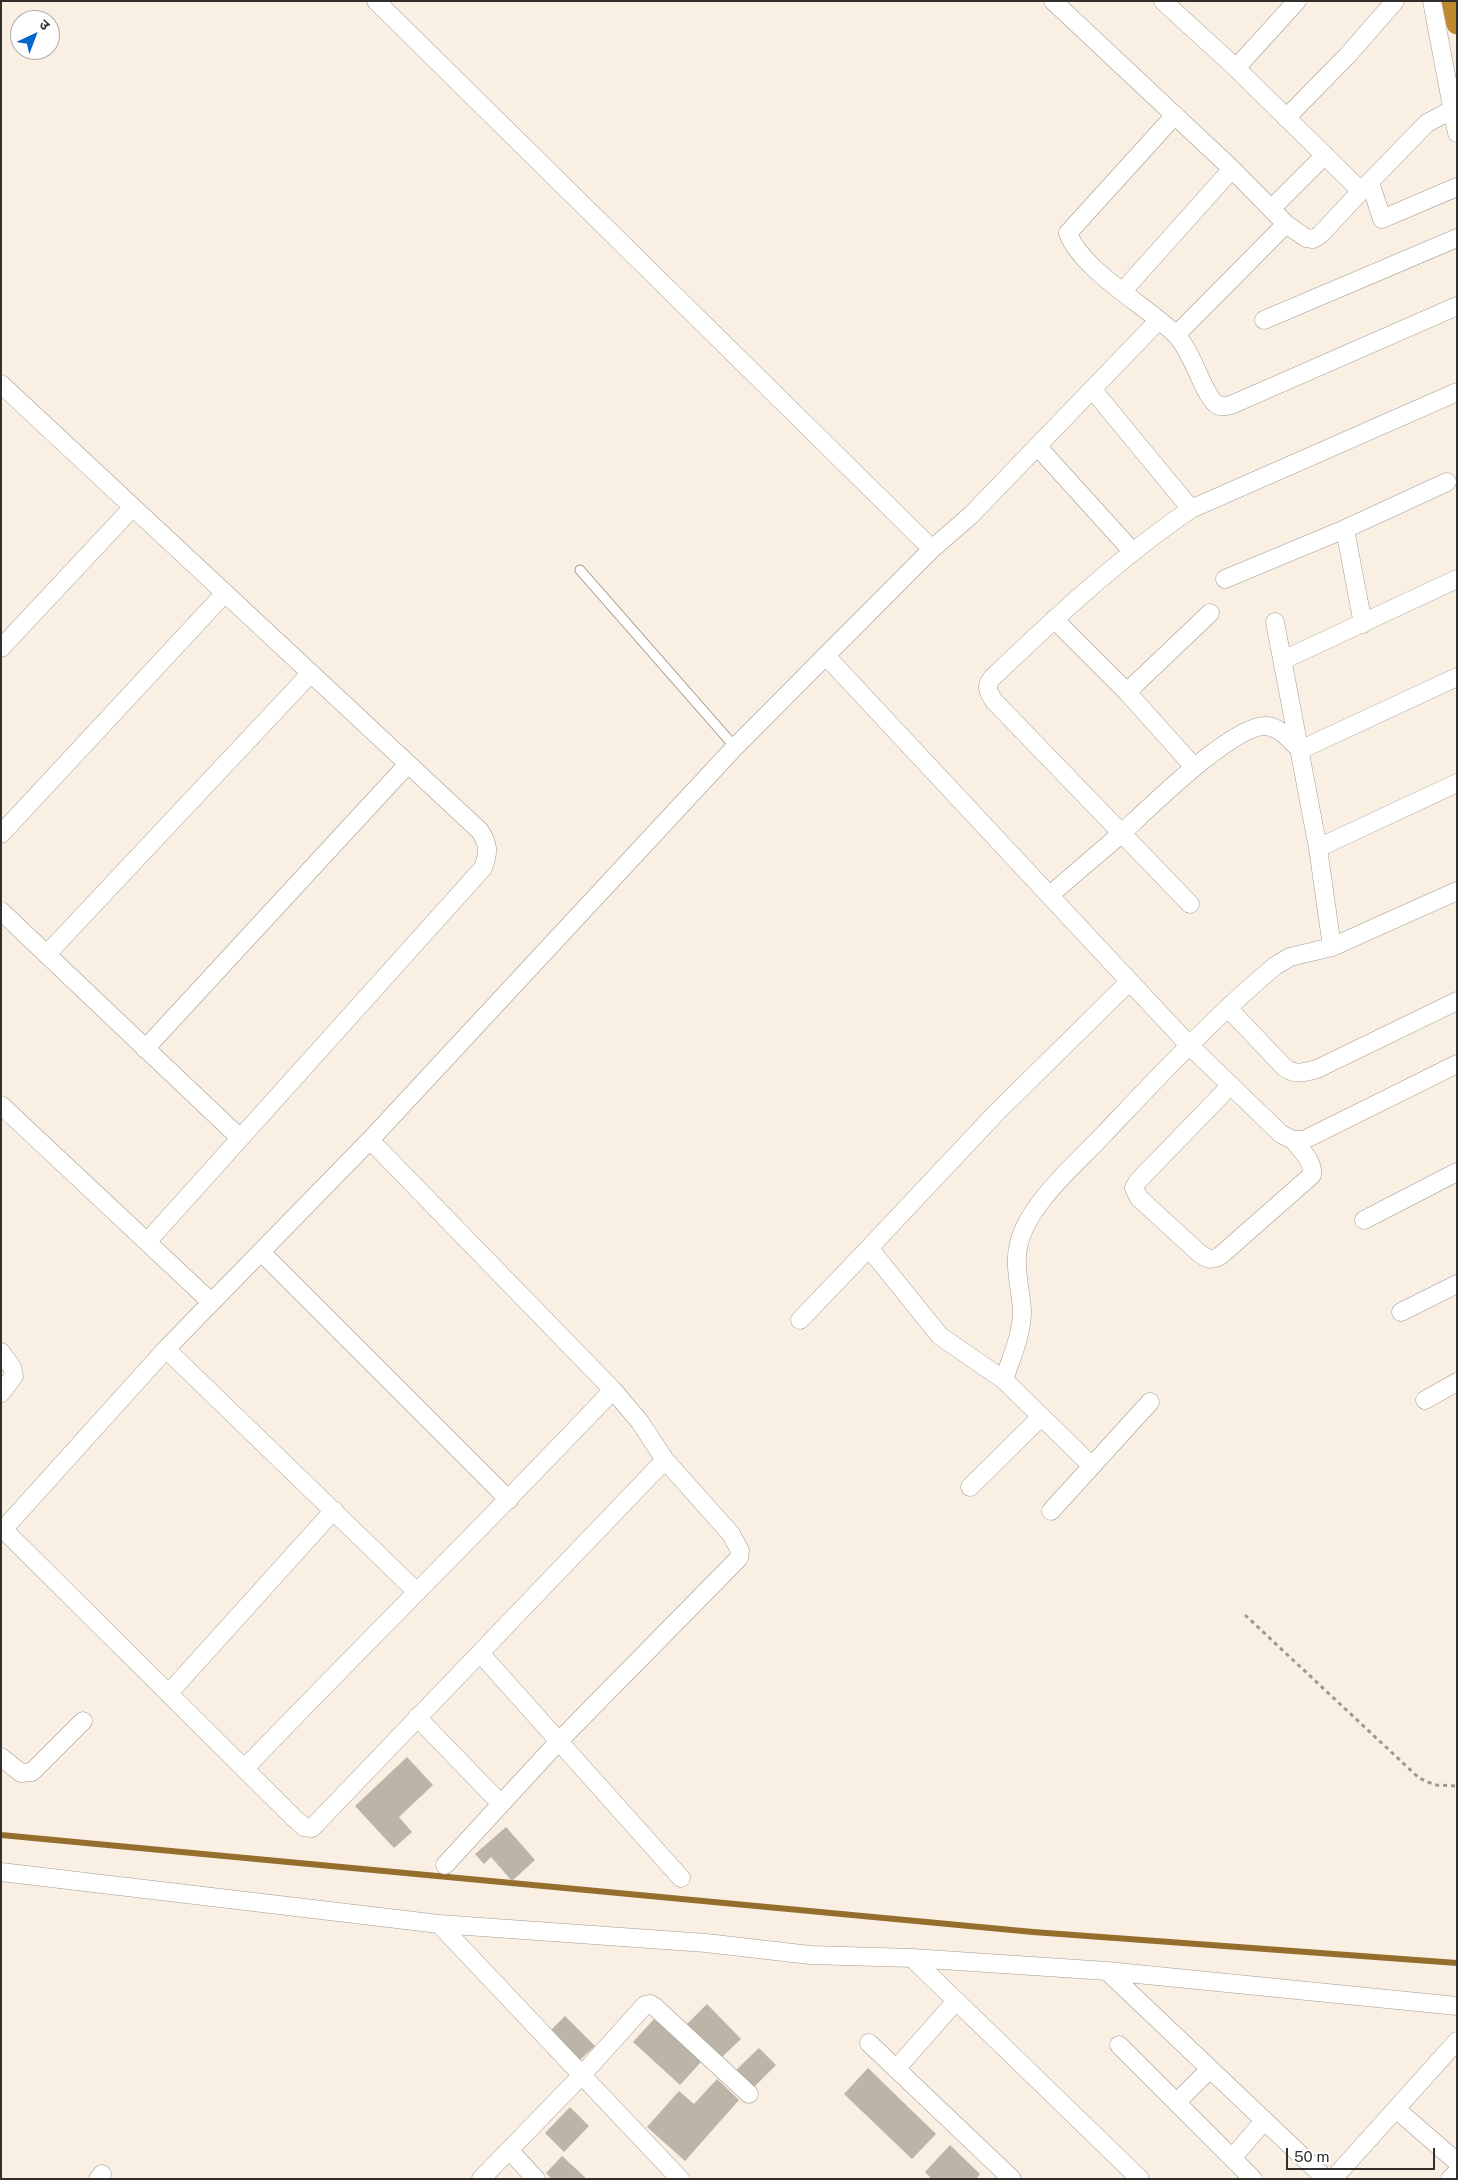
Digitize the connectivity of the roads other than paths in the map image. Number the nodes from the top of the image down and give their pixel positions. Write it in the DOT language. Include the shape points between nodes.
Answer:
graph roads {
  1 [pos="376,1"];
  2 [pos="1053,1"];
  3 [pos="1297,1"];
  4 [pos="1395,1"];
  5 [pos="1432,1"];
  6 [pos="1168,3"];
  7 [pos="1236,68"];
  8 [pos="1454,109"];
  9 [pos="1175,115"];
  10 [pos="1286,118"];
  11 [pos="1457,133"];
  12 [pos="1324,155"];
  13 [pos="1232,169"];
  14 [pos="1366,187"];
  15 [pos="1457,187"];
  16 [pos="1272,209"];
  17 [pos="1286,224"];
  18 [pos="1457,238"];
  19 [pos="1122,292"];
  20 [pos="1457,306"];
  21 [pos="1264,320"];
  22 [pos="1158,321"];
  23 [pos="1176,335"];
  24 [pos="1,384"];
  25 [pos="1092,389"];
  26 [pos="1457,392"];
  27 [pos="1037,446"];
  28 [pos="1446,482"];
  29 [pos="133,507"];
  30 [pos="1191,509"];
  31 [pos="1344,529"];
  32 [pos="932,549"];
  33 [pos="1132,552"];
  34 [pos="580,570"];
  35 [pos="1457,579"];
  36 [pos="1225,580"];
  37 [pos="225,593"];
  38 [pos="1210,613"];
  39 [pos="1054,619"];
  40 [pos="1276,622"];
  41 [pos="1363,624"];
  42 [pos="1,648"];
  43 [pos="826,656"];
  44 [pos="1283,660"];
  45 [pos="311,672"];
  46 [pos="1457,677"];
  47 [pos="1128,692"];
  48 [pos="735,746"];
  49 [pos="1300,750"];
  50 [pos="408,764"];
  51 [pos="1194,767"];
  52 [pos="1457,782"];
  53 [pos="1,834"];
  54 [pos="1120,834"];
  55 [pos="1318,848"];
  56 [pos="1457,892"];
  57 [pos="1050,895"];
  58 [pos="1190,904"];
  59 [pos="1,911"];
  60 [pos="1332,947"];
  61 [pos="47,954"];
  62 [pos="1129,982"];
  63 [pos="1457,1002"];
  64 [pos="1228,1008"];
  65 [pos="1189,1045"];
  66 [pos="146,1050"];
  67 [pos="1457,1064"];
  68 [pos="1231,1085"];
  69 [pos="1,1105"];
  70 [pos="240,1138"];
  71 [pos="370,1140"];
  72 [pos="1293,1140"];
  73 [pos="1457,1172"];
  74 [pos="1364,1220"];
  75 [pos="147,1242"];
  76 [pos="869,1248"];
  77 [pos="262,1253"];
  78 [pos="1457,1284"];
  79 [pos="211,1302"];
  80 [pos="1401,1312"];
  81 [pos="800,1320"];
  82 [pos="166,1349"];
  83 [pos="1,1352"];
  84 [pos="1004,1380"];
  85 [pos="1457,1382"];
  86 [pos="613,1390"];
  87 [pos="1,1392"];
  88 [pos="1425,1400"];
  89 [pos="1150,1402"];
  90 [pos="1041,1417"];
  91 [pos="665,1460"];
  92 [pos="1092,1466"];
  93 [pos="970,1487"];
  94 [pos="509,1500"];
  95 [pos="334,1510"];
  96 [pos="1051,1511"];
  97 [pos="2,1531"];
  98 [pos="416,1591"];
  99 [pos="480,1653"];
  100 [pos="169,1693"];
  101 [pos="417,1717"];
  102 [pos="83,1721"];
  103 [pos="559,1741"];
  104 [pos="1,1757"];
  105 [pos="245,1768"];
  106 [pos="501,1804"];
  107 [pos="445,1866"];
  108 [pos="1,1872"];
  109 [pos="681,1878"];
  110 [pos="439,1924"];
  111 [pos="912,1958"];
  112 [pos="1107,1971"];
  113 [pos="956,2000"];
  114 [pos="1457,2006"];
  115 [pos="1457,2041"];
  116 [pos="869,2043"];
  117 [pos="1119,2045"];
  118 [pos="896,2069"];
  119 [pos="1209,2070"];
  120 [pos="581,2076"];
  121 [pos="749,2094"];
  122 [pos="1177,2102"];
  123 [pos="1396,2109"];
  124 [pos="1264,2121"];
  125 [pos="510,2151"];
  126 [pos="1232,2158"];
  127 [pos="1457,2162"];
  128 [pos="1457,2172"];
  129 [pos="481,2179"];
  130 [pos="536,2179"];
  131 [pos="680,2179"];
  132 [pos="1012,2179"];
  133 [pos="1140,2179"];
  134 [pos="1253,2179"];
  135 [pos="1326,2179"];
  136 [pos="1333,2179"];
  137 [pos="1450,2179"];
  1 -- 32 [label="street"];
  2 -- 9 [label="street"];
  3 -- 7 [label="street"];
  4 -- 10 [label="street"];
  5 -- 8 [label="street"];
  6 -- 7 [label="street"];
  7 -- 10 [label="street"];
  8 -- 11 [label="street"];
  8 -- 14 [label="street" via="1426,123"];
  9 -- 13 [label="street"];
  9 -- 19 [label="street" via="1068,233 1078,252"];
  10 -- 12 [label="street"];
  12 -- 14 [label="street"];
  12 -- 16 [label="street"];
  13 -- 16 [label="street"];
  13 -- 19 [label="street"];
  14 -- 15 [label="street" via="1382,219"];
  14 -- 17 [label="street" via="1320,235 1312,239 1300,235"];
  16 -- 17 [label="street"];
  17 -- 23 [label="street"];
  18 -- 21 [label="street"];
  19 -- 22 [label="street"];
  20 -- 23 [label="street" via="1224,407 1211,399 1189,352"];
  22 -- 23 [label="street"];
  22 -- 25 [label="street"];
  24 -- 29 [label="street"];
  25 -- 27 [label="street"];
  25 -- 30 [label="street"];
  26 -- 30 [label="street"];
  27 -- 32 [label="street"];
  27 -- 33 [label="street"];
  28 -- 31 [label="street"];
  29 -- 37 [label="street"];
  29 -- 42 [label="street"];
  30 -- 33 [label="street"];
  31 -- 36 [label="street"];
  31 -- 41 [label="street"];
  32 -- 43 [label="street"];
  33 -- 39 [label="street"];
  34 -- 48 [label="lane"];
  35 -- 41 [label="street"];
  37 -- 45 [label="street"];
  37 -- 53 [label="street"];
  38 -- 47 [label="street"];
  39 -- 47 [label="street"];
  39 -- 54 [label="street" via="992,678 988,691"];
  40 -- 44 [label="street"];
  41 -- 44 [label="street"];
  43 -- 48 [label="street"];
  43 -- 57 [label="street"];
  44 -- 49 [label="street"];
  45 -- 50 [label="street"];
  45 -- 61 [label="street"];
  46 -- 49 [label="street"];
  47 -- 51 [label="street"];
  48 -- 71 [label="street"];
  49 -- 51 [label="street" via="1277,729 1266,726 1253,728"];
  49 -- 55 [label="street"];
  50 -- 66 [label="street"];
  50 -- 70 [label="street" via="480,831 488,844 483,868"];
  51 -- 54 [label="street"];
  52 -- 55 [label="street"];
  54 -- 57 [label="street"];
  54 -- 58 [label="street"];
  55 -- 60 [label="street"];
  56 -- 60 [label="street"];
  57 -- 62 [label="street"];
  59 -- 61 [label="street"];
  60 -- 64 [label="street" via="1290,957 1275,966"];
  61 -- 66 [label="street"];
  62 -- 65 [label="street"];
  62 -- 76 [label="street" via="997,1112"];
  63 -- 64 [label="street" via="1317,1070 1297,1074 1284,1067"];
  64 -- 65 [label="street"];
  65 -- 68 [label="street"];
  65 -- 84 [label="street" via="1068,1172 1025,1226 1017,1257 1021,1329"];
  66 -- 70 [label="street"];
  67 -- 72 [label="street" via="1317,1135"];
  68 -- 72 [label="street" via="1272,1126"];
  68 -- 72 [label="street" via="1138,1180 1134,1188 1139,1198 1207,1259 1214,1260 1220,1256 1312,1175 1313,1168"];
  69 -- 75 [label="street"];
  70 -- 75 [label="street"];
  71 -- 77 [label="street"];
  71 -- 86 [label="street"];
  73 -- 74 [label="street"];
  75 -- 79 [label="street"];
  76 -- 81 [label="street"];
  76 -- 84 [label="street" via="940,1336"];
  77 -- 79 [label="street"];
  77 -- 94 [label="street"];
  78 -- 80 [label="street"];
  79 -- 82 [label="street"];
  82 -- 95 [label="street"];
  82 -- 97 [label="street"];
  83 -- 87 [label="street" via="12,1367 14,1376"];
  84 -- 90 [label="street"];
  85 -- 88 [label="street"];
  86 -- 91 [label="street" via="640,1422"];
  86 -- 94 [label="street"];
  89 -- 92 [label="street"];
  90 -- 92 [label="street"];
  90 -- 93 [label="street"];
  91 -- 99 [label="street"];
  91 -- 103 [label="street" via="731,1534 740,1551 739,1558"];
  92 -- 96 [label="street"];
  94 -- 98 [label="street"];
  95 -- 98 [label="street"];
  95 -- 100 [label="street"];
  97 -- 100 [label="street"];
  98 -- 105 [label="street"];
  99 -- 101 [label="street"];
  99 -- 103 [label="street"];
  100 -- 105 [label="street"];
  101 -- 105 [label="street" via="312,1828 304,1827"];
  101 -- 106 [label="street"];
  102 -- 104 [label="street" via="32,1772 21,1773"];
  103 -- 106 [label="street"];
  103 -- 109 [label="street"];
  106 -- 107 [label="street"];
  108 -- 110 [label="street"];
  110 -- 111 [label="street" via="706,1943 810,1955"];
  110 -- 120 [label="street"];
  111 -- 112 [label="street"];
  111 -- 113 [label="street"];
  112 -- 114 [label="street"];
  112 -- 119 [label="street"];
  113 -- 118 [label="street"];
  113 -- 133 [label="street"];
  115 -- 123 [label="street"];
  116 -- 118 [label="street"];
  117 -- 122 [label="street"];
  118 -- 132 [label="street"];
  119 -- 122 [label="street"];
  119 -- 124 [label="street"];
  120 -- 121 [label="street" via="641,2009 650,2004"];
  120 -- 125 [label="street"];
  120 -- 131 [label="street"];
  122 -- 126 [label="street"];
  123 -- 127 [label="street"];
  123 -- 136 [label="street"];
  124 -- 126 [label="street"];
  124 -- 135 [label="street"];
  125 -- 129 [label="street"];
  125 -- 130 [label="street"];
  126 -- 134 [label="street"];
  128 -- 137 [label="street"];
}
